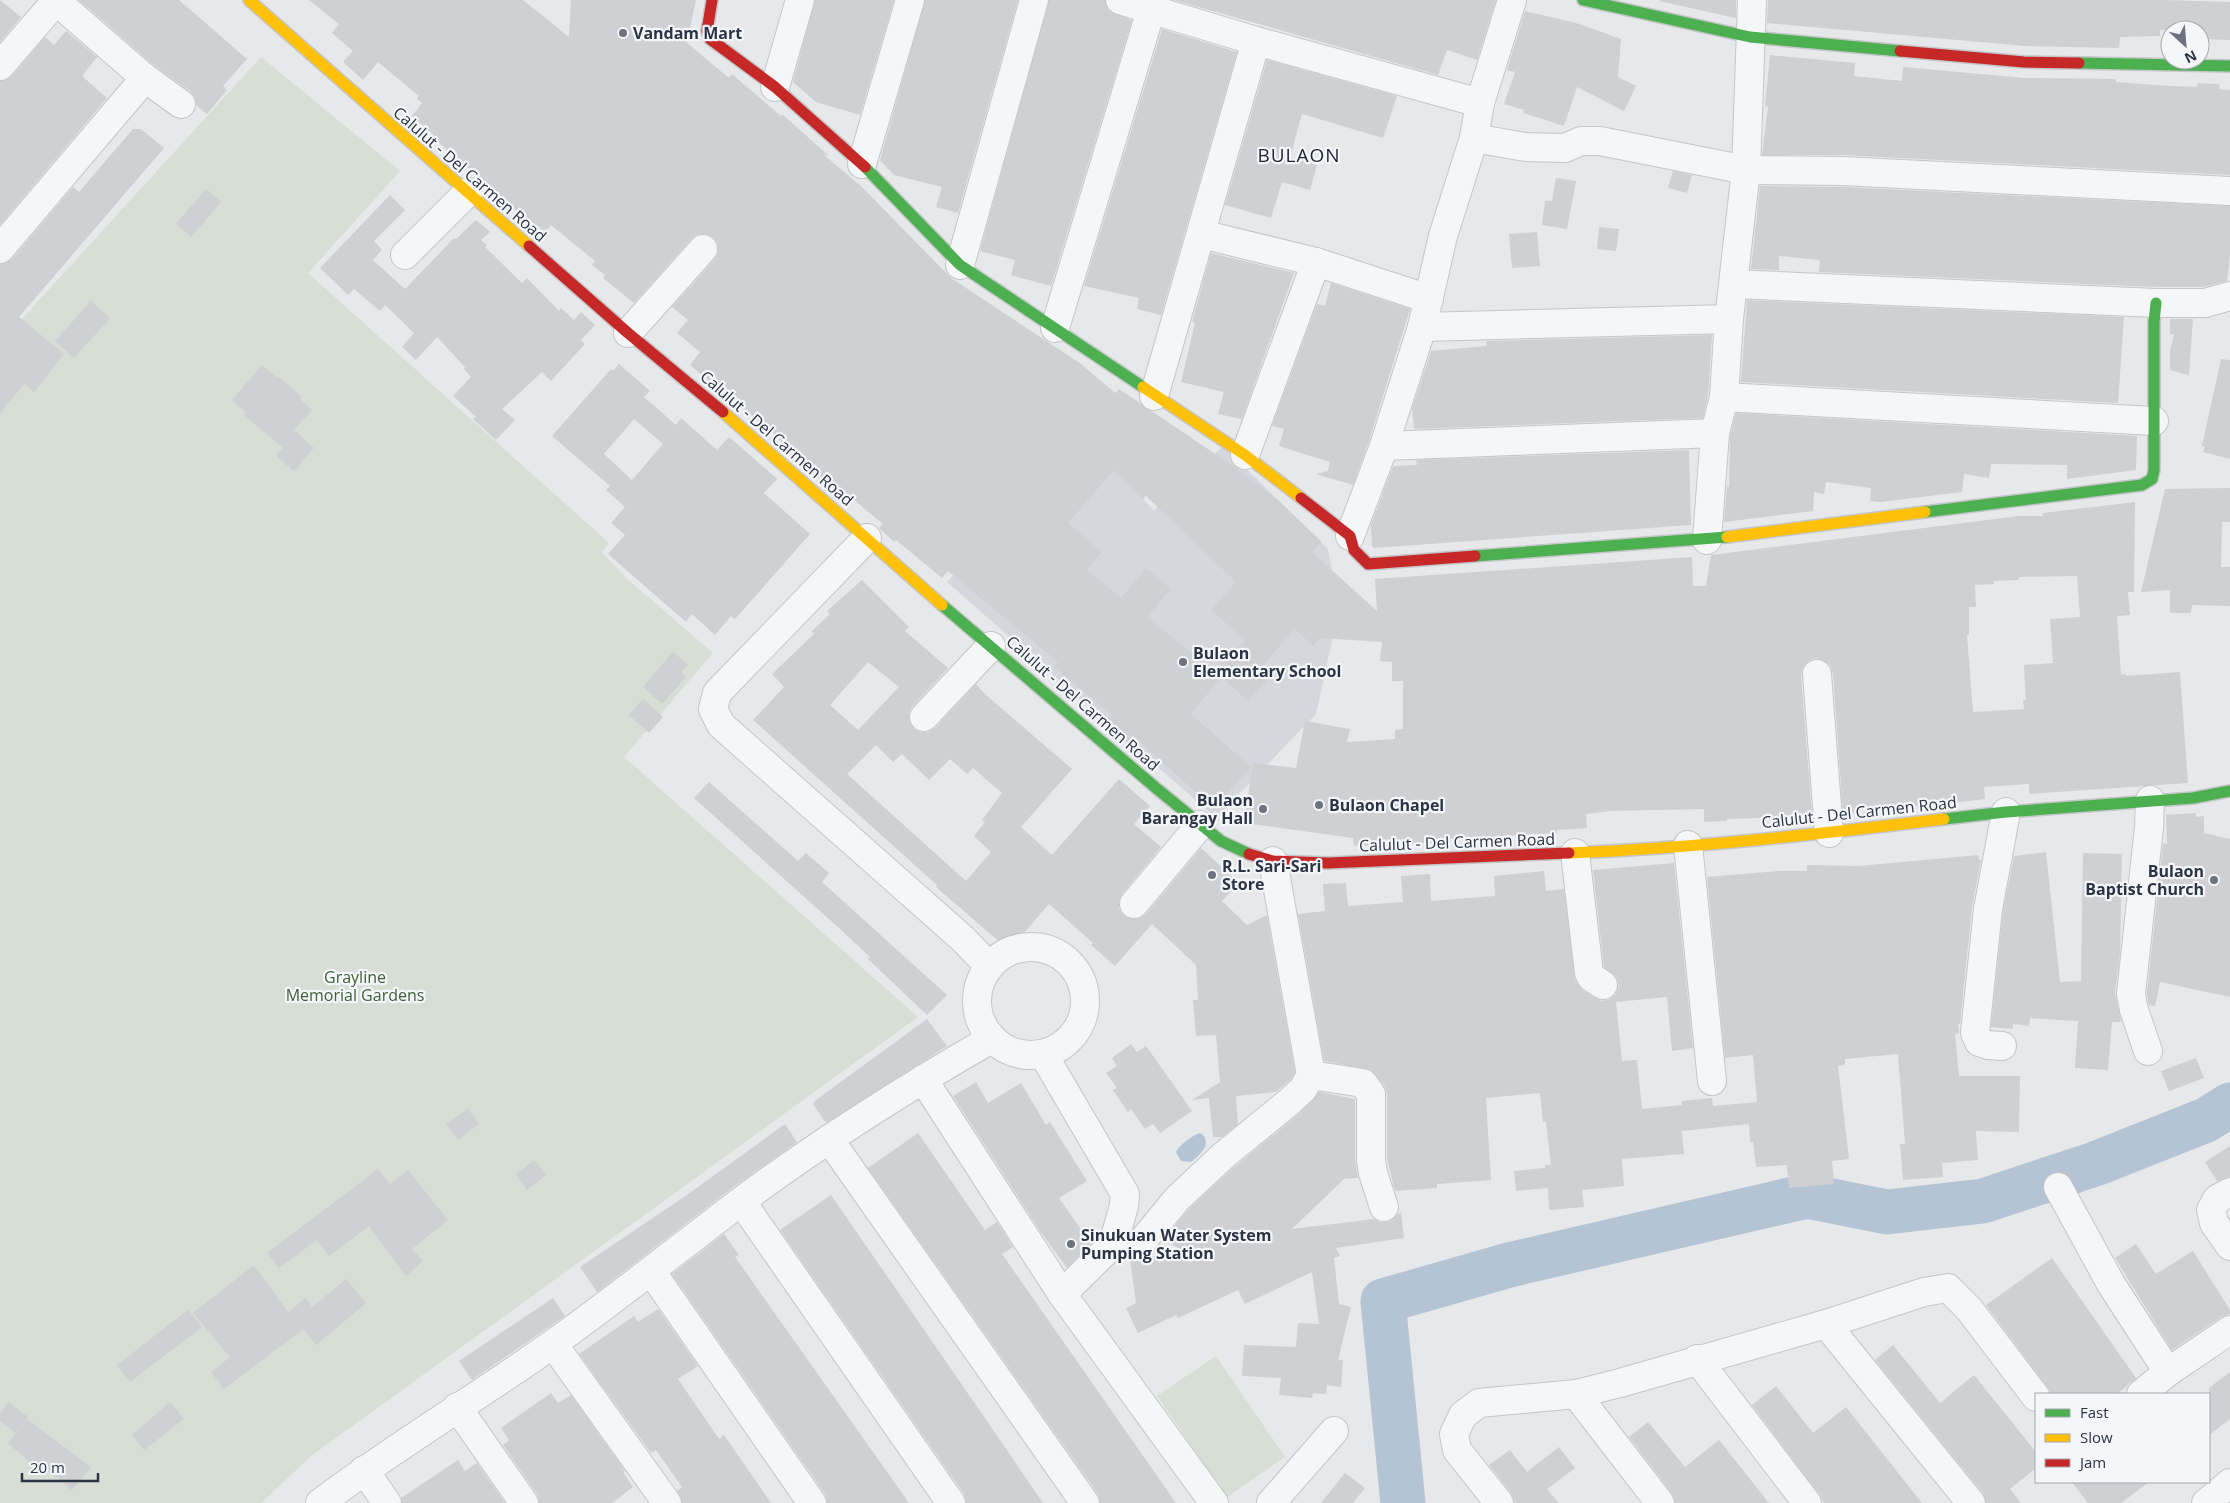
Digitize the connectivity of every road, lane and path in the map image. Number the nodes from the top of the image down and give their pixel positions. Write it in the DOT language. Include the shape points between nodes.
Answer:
graph roads {
  1 [pos="56,0"];
  2 [pos="249,0"];
  3 [pos="712,0"];
  4 [pos="800,0"];
  5 [pos="910,0"];
  6 [pos="1034,0"];
  7 [pos="1120,0"];
  8 [pos="1512,0"];
  9 [pos="1583,0"];
  10 [pos="1752,0"];
  11 [pos="1151,10"];
  12 [pos="1750,37"];
  13 [pos="1256,41"];
  14 [pos="0,66"];
  15 [pos="2230,66"];
  16 [pos="145,78"];
  17 [pos="774,87"];
  18 [pos="1480,103"];
  19 [pos="181,104"];
  20 [pos="1474,138"];
  21 [pos="862,164"];
  22 [pos="1746,170"];
  23 [pos="2230,191"];
  24 [pos="468,192"];
  25 [pos="1201,234"];
  26 [pos="0,249"];
  27 [pos="702,249"];
  28 [pos="405,255"];
  29 [pos="1316,262"];
  30 [pos="960,265"];
  31 [pos="1734,284"];
  32 [pos="2230,296"];
  33 [pos="1428,299"];
  34 [pos="2156,303"];
  35 [pos="1729,319"];
  36 [pos="1422,327"];
  37 [pos="1055,328"];
  38 [pos="628,333"];
  39 [pos="1154,396"];
  40 [pos="1724,396"];
  41 [pos="2154,421"];
  42 [pos="1715,433"];
  43 [pos="1384,446"];
  44 [pos="1245,455"];
  45 [pos="1350,536"];
  46 [pos="867,538"];
  47 [pos="1707,540"];
  48 [pos="991,646"];
  49 [pos="1817,674"];
  50 [pos="924,717"];
  51 [pos="2230,791"];
  52 [pos="2150,800"];
  53 [pos="2006,812"];
  54 [pos="1200,825"];
  55 [pos="1829,833"];
  56 [pos="1688,845"];
  57 [pos="1575,853"];
  58 [pos="1273,861"];
  59 [pos="1134,904"];
  60 [pos="989,966"];
  61 [pos="1603,985"];
  62 [pos="991,1040"];
  63 [pos="2002,1046"];
  64 [pos="2148,1051"];
  65 [pos="1043,1054"];
  66 [pos="1311,1075"];
  67 [pos="923,1079"];
  68 [pos="1712,1081"];
  69 [pos="829,1139"];
  70 [pos="2058,1187"];
  71 [pos="2230,1192"];
  72 [pos="741,1201"];
  73 [pos="1384,1207"];
  74 [pos="1141,1242"];
  75 [pos="2230,1246"];
  76 [pos="651,1271"];
  77 [pos="1062,1294"];
  78 [pos="1826,1324"];
  79 [pos="2230,1330"];
  80 [pos="553,1344"];
  81 [pos="1697,1359"];
  82 [pos="2168,1372"];
  83 [pos="2142,1393"];
  84 [pos="1576,1394"];
  85 [pos="2035,1396"];
  86 [pos="457,1407"];
  87 [pos="1334,1431"];
  88 [pos="364,1470"];
  89 [pos="2230,1483"];
  90 [pos="320,1503"];
  91 [pos="387,1503"];
  92 [pos="524,1503"];
  93 [pos="666,1503"];
  94 [pos="812,1503"];
  95 [pos="951,1503"];
  96 [pos="1085,1503"];
  97 [pos="1214,1503"];
  98 [pos="1271,1503"];
  99 [pos="1499,1503"];
  100 [pos="1660,1503"];
  101 [pos="1807,1503"];
  102 [pos="1971,1503"];
  103 [pos="2206,1503"];
  1 -- 14 [label="street"];
  1 -- 16 [label="street"];
  2 -- 24 [label="street, Calulut - Del Carmen Road"];
  3 -- 17 [label="street" via="707,31 710,39"];
  4 -- 17 [label="street"];
  5 -- 21 [label="street"];
  6 -- 30 [label="street"];
  7 -- 11 [label="street"];
  8 -- 18 [label="street"];
  9 -- 12 [label="street"];
  10 -- 12 [label="street"];
  11 -- 13 [label="street"];
  11 -- 37 [label="street"];
  12 -- 15 [label="street" via="2024,62"];
  12 -- 22 [label="street"];
  13 -- 18 [label="street"];
  13 -- 25 [label="street"];
  16 -- 19 [label="street"];
  16 -- 26 [label="street"];
  17 -- 21 [label="street"];
  18 -- 20 [label="street"];
  20 -- 22 [label="street" via="1526,147 1565,148 1581,141 1600,141"];
  20 -- 33 [label="street" via="1443,236"];
  21 -- 30 [label="street"];
  22 -- 23 [label="street" via="1877,172"];
  22 -- 31 [label="street"];
  24 -- 28 [label="street"];
  24 -- 38 [label="street, Calulut - Del Carmen Road"];
  25 -- 29 [label="street"];
  25 -- 39 [label="street"];
  27 -- 38 [label="street"];
  29 -- 33 [label="street"];
  29 -- 44 [label="street"];
  30 -- 37 [label="street"];
  31 -- 34 [label="street"];
  31 -- 35 [label="street"];
  32 -- 34 [label="street" via="2205,303"];
  33 -- 36 [label="street"];
  34 -- 41 [label="street"];
  35 -- 36 [label="street"];
  35 -- 40 [label="street"];
  36 -- 43 [label="street"];
  37 -- 39 [label="street"];
  38 -- 46 [label="street, Calulut - Del Carmen Road" via="759,442"];
  39 -- 44 [label="street"];
  40 -- 41 [label="street"];
  40 -- 42 [label="street"];
  41 -- 47 [label="street" via="2154,470 2152,479 2142,485"];
  42 -- 43 [label="street"];
  42 -- 47 [label="street"];
  43 -- 45 [label="street"];
  44 -- 45 [label="street"];
  45 -- 47 [label="street" via="1354,550 1368,564"];
  46 -- 48 [label="street, Calulut - Del Carmen Road"];
  46 -- 60 [label="street" via="717,693 713,709 721,725 963,939"];
  48 -- 50 [label="street"];
  48 -- 54 [label="street, Calulut - Del Carmen Road"];
  49 -- 55 [label="street"];
  51 -- 52 [label="street, Calulut - Del Carmen Road" via="2193,798"];
  52 -- 53 [label="street, Calulut - Del Carmen Road"];
  52 -- 64 [label="street" via="2132,994"];
  53 -- 55 [label="street, Calulut - Del Carmen Road"];
  53 -- 63 [label="street" via="1988,909 1975,1033 1979,1042"];
  54 -- 58 [label="street, Calulut - Del Carmen Road" via="1240,851"];
  54 -- 59 [label="street"];
  55 -- 56 [label="street, Calulut - Del Carmen Road"];
  56 -- 57 [label="street, Calulut - Del Carmen Road"];
  56 -- 68 [label="street"];
  57 -- 58 [label="street, Calulut - Del Carmen Road" via="1337,863"];
  57 -- 61 [label="street" via="1588,973"];
  58 -- 66 [label="street"];
  60 -- 62 [label="street" via="977,989 978,1016"];
  60 -- 65 [label="street" via="1006,952 1028,947 1050,950 1068,962 1078,975 1085,1007 1080,1024 1058,1048"];
  62 -- 65 [label="street" via="1024,1056"];
  62 -- 67 [label="street"];
  65 -- 77 [label="street" via="1125,1194 1113,1244"];
  66 -- 73 [label="street" via="1363,1083 1371,1094 1371,1160"];
  66 -- 74 [label="street" via="1289,1102 1177,1199"];
  67 -- 69 [label="street"];
  67 -- 77 [label="street"];
  69 -- 72 [label="street"];
  69 -- 96 [label="street"];
  70 -- 82 [label="street" via="2111,1284"];
  71 -- 75 [label="street" via="2217,1199 2211,1210 2214,1223"];
  72 -- 76 [label="street"];
  72 -- 95 [label="street"];
  76 -- 80 [label="street"];
  76 -- 94 [label="street"];
  77 -- 97 [label="street"];
  78 -- 81 [label="street"];
  78 -- 85 [label="street" via="1924,1292 1948,1288 1969,1309"];
  78 -- 102 [label="street"];
  79 -- 82 [label="street"];
  80 -- 86 [label="street"];
  80 -- 93 [label="street"];
  81 -- 84 [label="street"];
  81 -- 101 [label="street"];
  82 -- 83 [label="street"];
  84 -- 99 [label="street" via="1479,1403 1463,1415 1454,1434 1457,1450"];
  84 -- 100 [label="street"];
  86 -- 88 [label="street"];
  86 -- 92 [label="street"];
  87 -- 98 [label="street"];
  88 -- 90 [label="street"];
  88 -- 91 [label="street"];
  89 -- 103 [label="street"];
}
